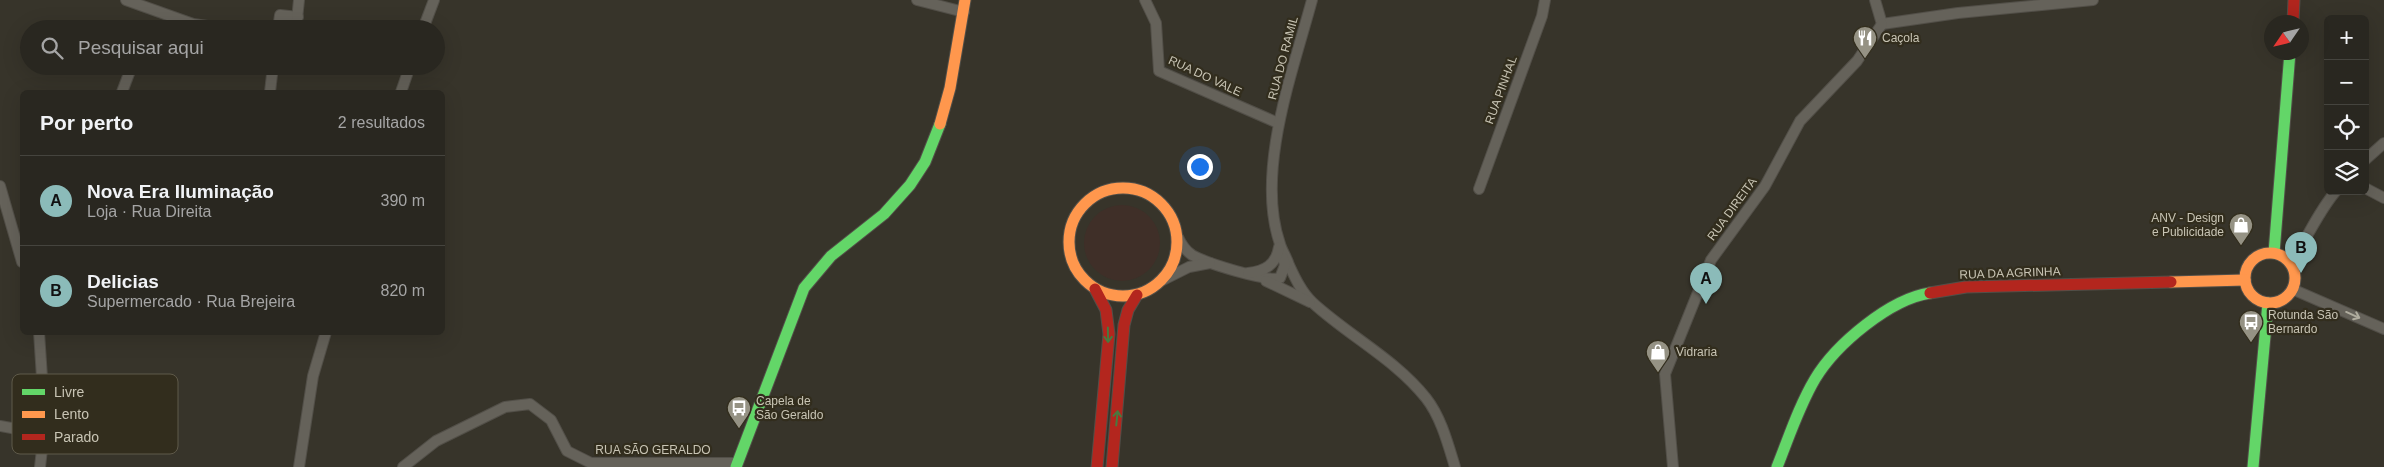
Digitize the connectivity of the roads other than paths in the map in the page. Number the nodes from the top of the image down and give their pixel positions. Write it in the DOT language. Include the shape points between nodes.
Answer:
graph roads {
  1 [pos="126,0"];
  2 [pos="299,0"];
  3 [pos="434,0"];
  4 [pos="917,0"];
  5 [pos="1145,0"];
  6 [pos="1312,0"];
  7 [pos="1544,0"];
  8 [pos="1875,0"];
  9 [pos="2093,0"];
  10 [pos="2294,0"];
  11 [pos="964,6"];
  12 [pos="2293,15"];
  13 [pos="298,17"];
  14 [pos="177,20"];
  15 [pos="279,20"];
  16 [pos="298,20"];
  17 [pos="426,20"];
  18 [pos="1882,24"];
  19 [pos="2289,60"];
  20 [pos="128,75"];
  21 [pos="272,75"];
  22 [pos="407,75"];
  23 [pos="123,90"];
  24 [pos="270,90"];
  25 [pos="402,90"];
  26 [pos="1278,123"];
  27 [pos="2384,143"];
  28 [pos="2369,156"];
  29 [pos="0,186"];
  30 [pos="1480,189"];
  31 [pos="2369,190"];
  32 [pos="2333,195"];
  33 [pos="2384,198"];
  34 [pos="1178,237"];
  35 [pos="1280,245"];
  36 [pos="2274,253"];
  37 [pos="20,255"];
  38 [pos="1210,263"];
  39 [pos="2290,263"];
  40 [pos="1247,273"];
  41 [pos="1257,278"];
  42 [pos="1163,280"];
  43 [pos="2245,280"];
  44 [pos="1095,289"];
  45 [pos="2292,289"];
  46 [pos="1137,295"];
  47 [pos="1313,303"];
  48 [pos="2268,303"];
  49 [pos="2384,329"];
  50 [pos="43,335"];
  51 [pos="325,335"];
  52 [pos="43,374"];
  53 [pos="42,454"];
  54 [pos="736,465"];
  55 [pos="40,467"];
  56 [pos="299,467"];
  57 [pos="403,467"];
  58 [pos="1096,467"];
  59 [pos="1112,467"];
  60 [pos="1456,467"];
  61 [pos="1673,467"];
  62 [pos="1777,467"];
  63 [pos="2253,467"];
  1 -- 14 [label="street"];
  2 -- 13 [label="street"];
  3 -- 17 [label="street"];
  4 -- 11 [label="street"];
  5 -- 26 [label="street, RUA DO VALE" via="1156,22 1159,71"];
  6 -- 26 [label="street, RUA DO RAMIL"];
  7 -- 30 [label="street, RUA PINHAL" via="1542,16"];
  8 -- 18 [label="street"];
  9 -- 18 [label="street"];
  10 -- 12 [label="main road"];
  11 -- 54 [label="main road" via="950,88 925,162 884,214 831,256 804,288"];
  13 -- 15 [label="street" via="280,16"];
  13 -- 16 [label="street"];
  18 -- 61 [label="street, RUA DIREITA" via="1857,61 1800,121 1765,186 1711,260 1665,374"];
  19 -- 36 [label="main road"];
  20 -- 23 [label="street"];
  21 -- 24 [label="street"];
  22 -- 25 [label="street"];
  26 -- 35 [label="street, RUA DO RAMIL" via="1272,190"];
  27 -- 28 [label="street"];
  29 -- 37 [label="street"];
  31 -- 33 [label="street"];
  32 -- 39 [label="street"];
  34 -- 38 [label="street" via="1191,254"];
  34 -- 42 [label="main road" via="1177,253"];
  34 -- 44 [label="main road" via="1164,207 1137,189 1104,191 1090,199 1078,211 1069,240 1076,268"];
  35 -- 40 [label="street" via="1277,258 1268,268"];
  35 -- 41 [label="street" via="1285,265 1280,278"];
  35 -- 47 [label="street" via="1300,286"];
  36 -- 39 [label="main road"];
  36 -- 43 [label="main road" via="2253,259 2245,272"];
  38 -- 40 [label="street"];
  38 -- 42 [label="street" via="1189,267"];
  39 -- 45 [label="main road" via="2295,276"];
  40 -- 41 [label="street"];
  41 -- 47 [label="street"];
  42 -- 46 [label="main road"];
  43 -- 48 [label="main road" via="2250,293"];
  43 -- 62 [label="main road, RUA DA AGRINHA" via="1966,287 1921,294 1901,301 1882,312 1836,352 1816,378 1801,406"];
  44 -- 46 [label="main road" via="1116,296"];
  44 -- 58 [label="main road, one-way" via="1106,310 1109,334"];
  45 -- 48 [label="main road" via="2282,300"];
  45 -- 49 [label="street, one-way"];
  59 -- 46 [label="main road, one-way" via="1124,325"];
  47 -- 60 [label="street" via="1398,370 1427,399 1438,418"];
  48 -- 63 [label="main road"];
  50 -- 52 [label="street"];
  51 -- 56 [label="street" via="313,376"];
  53 -- 55 [label="street"];
  54 -- 57 [label="street, RUA SÃO GERALDO" via="591,463 567,451 551,420 530,404 505,407 436,442"];
}
